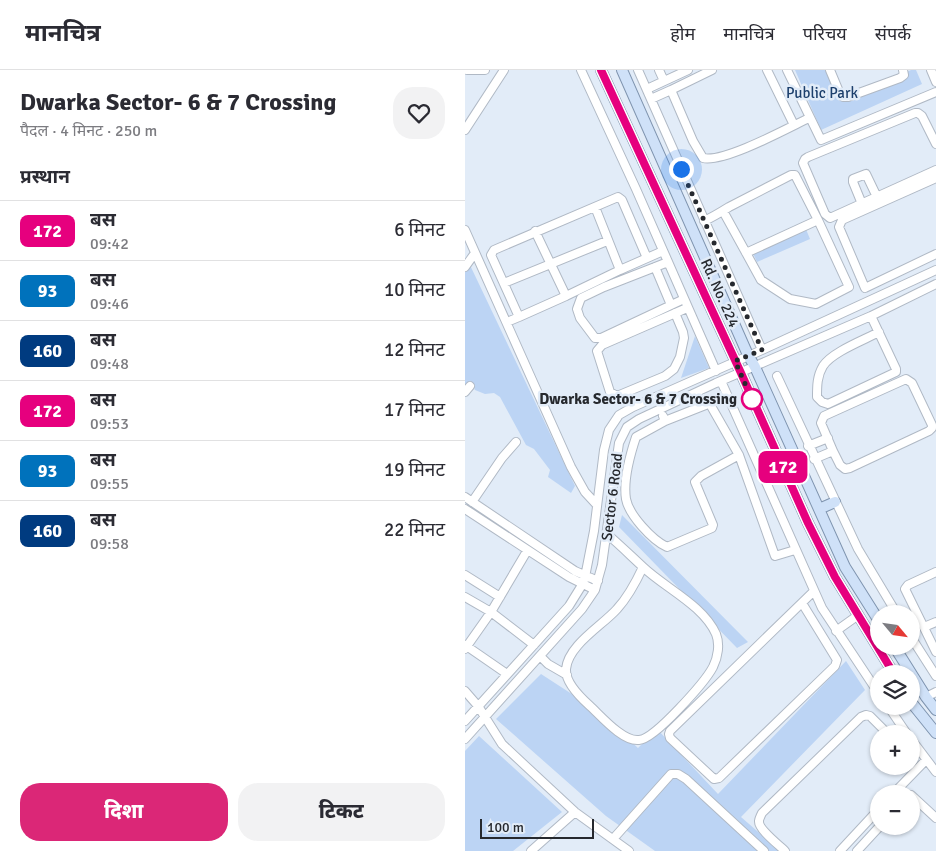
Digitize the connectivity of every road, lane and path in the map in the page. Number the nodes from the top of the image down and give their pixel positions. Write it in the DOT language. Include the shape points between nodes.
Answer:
graph roads {
  1 [pos="467,70"];
  2 [pos="485,70"];
  3 [pos="504,70"];
  4 [pos="581,70"];
  5 [pos="601,70"];
  6 [pos="621,70"];
  7 [pos="638,70"];
  8 [pos="659,70"];
  9 [pos="687,70"];
  10 [pos="712,70"];
  11 [pos="767,70"];
  12 [pos="787,70"];
  13 [pos="830,70"];
  14 [pos="903,70"];
  15 [pos="931,70"];
  16 [pos="664,81"];
  17 [pos="936,82"];
  18 [pos="647,89"];
  19 [pos="671,90"];
  20 [pos="936,92"];
  21 [pos="651,99"];
  22 [pos="809,118"];
  23 [pos="794,125"];
  24 [pos="465,130"];
  25 [pos="936,144"];
  26 [pos="936,170"];
  27 [pos="936,178"];
  28 [pos="877,197"];
  29 [pos="862,204"];
  30 [pos="595,207"];
  31 [pos="723,211"];
  32 [pos="818,220"];
  33 [pos="705,221"];
  34 [pos="465,230"];
  35 [pos="535,232"];
  36 [pos="607,241"];
  37 [pos="663,251"];
  38 [pos="475,253"];
  39 [pos="746,253"];
  40 [pos="936,254"];
  41 [pos="647,258"];
  42 [pos="668,262"];
  43 [pos="551,264"];
  44 [pos="655,266"];
  45 [pos="465,267"];
  46 [pos="620,270"];
  47 [pos="936,270"];
  48 [pos="503,283"];
  49 [pos="936,284"];
  50 [pos="865,288"];
  51 [pos="567,296"];
  52 [pos="684,299"];
  53 [pos="871,300"];
  54 [pos="687,308"];
  55 [pos="673,309"];
  56 [pos="871,316"];
  57 [pos="519,317"];
  58 [pos="507,322"];
  59 [pos="879,332"];
  60 [pos="762,350"];
  61 [pos="748,355"];
  62 [pos="735,361"];
  63 [pos="755,367"];
  64 [pos="716,371"];
  65 [pos="741,373"];
  66 [pos="777,376"];
  67 [pos="721,381"];
  68 [pos="660,410"];
  69 [pos="665,421"];
  70 [pos="828,438"];
  71 [pos="516,442"];
  72 [pos="809,446"];
  73 [pos="833,451"];
  74 [pos="739,455"];
  75 [pos="814,458"];
  76 [pos="465,497"];
  77 [pos="472,502"];
  78 [pos="835,502"];
  79 [pos="597,505"];
  80 [pos="819,509"];
  81 [pos="465,510"];
  82 [pos="607,534"];
  83 [pos="795,550"];
  84 [pos="527,551"];
  85 [pos="643,567"];
  86 [pos="936,572"];
  87 [pos="465,575"];
  88 [pos="585,576"];
  89 [pos="598,581"];
  90 [pos="582,585"];
  91 [pos="595,590"];
  92 [pos="814,591"];
  93 [pos="465,597"];
  94 [pos="500,597"];
  95 [pos="802,602"];
  96 [pos="891,605"];
  97 [pos="909,605"];
  98 [pos="870,607"];
  99 [pos="491,612"];
  100 [pos="857,616"];
  101 [pos="920,622"];
  102 [pos="936,622"];
  103 [pos="924,627"];
  104 [pos="836,631"];
  105 [pos="932,635"];
  106 [pos="534,644"];
  107 [pos="466,647"];
  108 [pos="920,651"];
  109 [pos="936,652"];
  110 [pos="900,655"];
  111 [pos="540,656"];
  112 [pos="936,658"];
  113 [pos="927,662"];
  114 [pos="888,665"];
  115 [pos="507,674"];
  116 [pos="567,675"];
  117 [pos="936,676"];
  118 [pos="870,681"];
  119 [pos="465,691"];
  120 [pos="936,692"];
  121 [pos="926,697"];
  122 [pos="478,706"];
  123 [pos="936,710"];
  124 [pos="920,713"];
  125 [pos="485,718"];
  126 [pos="465,720"];
  127 [pos="879,725"];
  128 [pos="936,733"];
  129 [pos="465,739"];
  130 [pos="920,751"];
  131 [pos="927,760"];
  132 [pos="920,764"];
  133 [pos="936,772"];
  134 [pos="908,775"];
  135 [pos="900,785"];
  136 [pos="920,803"];
  137 [pos="575,812"];
  138 [pos="870,818"];
  139 [pos="936,818"];
  140 [pos="872,835"];
  141 [pos="613,839"];
  142 [pos="531,851"];
  143 [pos="629,851"];
  144 [pos="764,851"];
  145 [pos="785,851"];
  146 [pos="840,851"];
  147 [pos="857,851"];
  1 -- 2 [label="street"];
  3 -- 24 [label="street"];
  4 -- 37 [label="street"];
  5 -- 62 [label="main road, Rd. No. 224"];
  6 -- 61 [label="main road, Rd. No. 224"];
  7 -- 18 [label="street"];
  8 -- 16 [label="street"];
  9 -- 16 [label="street"];
  10 -- 19 [label="street"];
  11 -- 23 [label="street"];
  12 -- 22 [label="street"];
  13 -- 14 [label="street" via="840,94 848,97 900,78 904,75"];
  15 -- 17 [label="street"];
  16 -- 18 [label="street"];
  18 -- 21 [label="street"];
  19 -- 21 [label="street"];
  19 -- 23 [label="street" via="693,141 703,158 709,160"];
  20 -- 22 [label="street" via="821,140"];
  21 -- 33 [label="street"];
  22 -- 23 [label="street"];
  25 -- 29 [label="street" via="921,114 915,113 803,160 827,218"];
  26 -- 28 [label="street"];
  27 -- 50 [label="street" via="839,223"];
  28 -- 29 [label="street"];
  28 -- 29 [label="street" via="867,174 853,179"];
  30 -- 35 [label="street"];
  30 -- 36 [label="street"];
  30 -- 41 [label="street" via="614,198 622,200"];
  31 -- 32 [label="street" via="791,175 795,176"];
  31 -- 33 [label="street"];
  31 -- 39 [label="street"];
  32 -- 39 [label="street"];
  32 -- 39 [label="street" via="849,286 816,304 789,299 761,280"];
  33 -- 60 [label="street"];
  34 -- 38 [label="street"];
  35 -- 43 [label="street"];
  35 -- 48 [label="street" via="492,252"];
  36 -- 43 [label="street"];
  36 -- 46 [label="street"];
  37 -- 41 [label="street"];
  37 -- 42 [label="street"];
  38 -- 45 [label="street"];
  38 -- 58 [label="street"];
  40 -- 50 [label="street"];
  41 -- 46 [label="street"];
  42 -- 44 [label="street"];
  42 -- 52 [label="street"];
  43 -- 48 [label="street"];
  43 -- 51 [label="street"];
  44 -- 55 [label="street"];
  44 -- 55 [label="street" via="581,298 577,309 580,318 595,338 601,338"];
  46 -- 51 [label="street"];
  47 -- 53 [label="street, Sector 6 Road"];
  48 -- 57 [label="street"];
  49 -- 56 [label="street, Sector 6 Road"];
  50 -- 53 [label="street"];
  51 -- 57 [label="street"];
  52 -- 54 [label="street"];
  52 -- 55 [label="street"];
  53 -- 60 [label="street, Sector 6 Road"];
  54 -- 55 [label="street"];
  54 -- 64 [label="street"];
  55 -- 55 [label="street" via="684,338 674,369 617,396 610,392 597,351 599,348"];
  56 -- 59 [label="street"];
  56 -- 63 [label="street, Sector 6 Road"];
  57 -- 58 [label="street"];
  58 -- 79 [label="street" via="571,467 582,488"];
  59 -- 59 [label="street" via="896,372 828,404 821,402 817,396 823,366 829,359"];
  60 -- 61 [label="street, Sector 6 Road"];
  61 -- 62 [label="street, Sector 6 Road"];
  61 -- 63 [label="main road, Rd. No. 224"];
  62 -- 64 [label="street, Sector 6 Road"];
  62 -- 65 [label="main road, Rd. No. 224"];
  63 -- 65 [label="street, Sector 6 Road"];
  63 -- 80 [label="main road, Rd. No. 224"];
  64 -- 79 [label="street, Sector 6 Road" via="619,415 609,430 604,450"];
  65 -- 67 [label="street, Sector 6 Road"];
  65 -- 100 [label="main road, Rd. No. 224" via="808,523"];
  66 -- 72 [label="street"];
  67 -- 68 [label="street, Sector 6 Road"];
  67 -- 83 [label="street"];
  68 -- 69 [label="street"];
  68 -- 82 [label="street, Sector 6 Road" via="627,427 619,443"];
  69 -- 74 [label="street" via="708,404"];
  69 -- 74 [label="street" via="636,437 626,486 627,501 635,517 646,531 667,547 713,528 695,482"];
  70 -- 72 [label="street"];
  70 -- 73 [label="street"];
  70 -- 73 [label="street" via="821,423 824,416 906,379 913,383 932,425 929,431 850,468 845,469"];
  71 -- 77 [label="street"];
  72 -- 75 [label="street"];
  73 -- 75 [label="street"];
  74 -- 83 [label="street" via="775,556"];
  75 -- 78 [label="street"];
  76 -- 77 [label="street"];
  77 -- 88 [label="street"];
  78 -- 80 [label="main road"];
  78 -- 96 [label="street" via="861,556"];
  79 -- 88 [label="street, Sector 6 Road"];
  80 -- 98 [label="main road, Rd. No. 224" via="845,567"];
  81 -- 84 [label="street"];
  82 -- 85 [label="street"];
  82 -- 89 [label="street, Sector 6 Road"];
  83 -- 92 [label="street"];
  84 -- 90 [label="street"];
  84 -- 94 [label="street"];
  85 -- 116 [label="street" via="618,609 579,644 566,668"];
  85 -- 116 [label="street" via="688,602 716,634 719,650 703,683 658,729 639,740 626,738 585,702"];
  86 -- 97 [label="street" via="906,587"];
  87 -- 94 [label="street"];
  88 -- 89 [label="street"];
  88 -- 90 [label="street, Sector 6 Road"];
  89 -- 91 [label="street, Sector 6 Road"];
  90 -- 91 [label="street"];
  90 -- 106 [label="street, Sector 6 Road" via="569,606"];
  91 -- 111 [label="street, Sector 6 Road"];
  92 -- 95 [label="street"];
  92 -- 104 [label="street"];
  93 -- 99 [label="street"];
  94 -- 99 [label="street"];
  95 -- 95 [label="street" via="670,731 670,738 715,779 835,666 837,660"];
  99 -- 106 [label="street"];
  99 -- 107 [label="street"];
  100 -- 104 [label="street"];
  100 -- 114 [label="main road, Rd. No. 224"];
  101 -- 103 [label="street"];
  102 -- 103 [label="street"];
  103 -- 105 [label="street"];
  104 -- 118 [label="street"];
  105 -- 109 [label="street"];
  106 -- 115 [label="street, Sector 6 Road"];
  107 -- 115 [label="street"];
  108 -- 113 [label="street"];
  110 -- 121 [label="main road"];
  111 -- 116 [label="street"];
  111 -- 125 [label="street, Sector 6 Road"];
  112 -- 113 [label="street"];
  113 -- 117 [label="street"];
  115 -- 122 [label="street, Sector 6 Road"];
  119 -- 122 [label="street"];
  120 -- 121 [label="street"];
  121 -- 123 [label="main road"];
  122 -- 125 [label="street"];
  122 -- 126 [label="street, Sector 6 Road"];
  124 -- 128 [label="main road"];
  125 -- 129 [label="street, Sector 6 Road"];
  125 -- 137 [label="street" via="502,744"];
  127 -- 145 [label="street" via="866,714 861,717 762,813 758,820 762,829"];
  130 -- 131 [label="street"];
  131 -- 132 [label="street"];
  131 -- 133 [label="street"];
  134 -- 135 [label="street"];
  136 -- 139 [label="street"];
  137 -- 141 [label="street"];
  137 -- 142 [label="street"];
  138 -- 146 [label="street"];
  140 -- 147 [label="street"];
  141 -- 143 [label="street"];
  141 -- 144 [label="street" via="671,774 678,774"];
}
